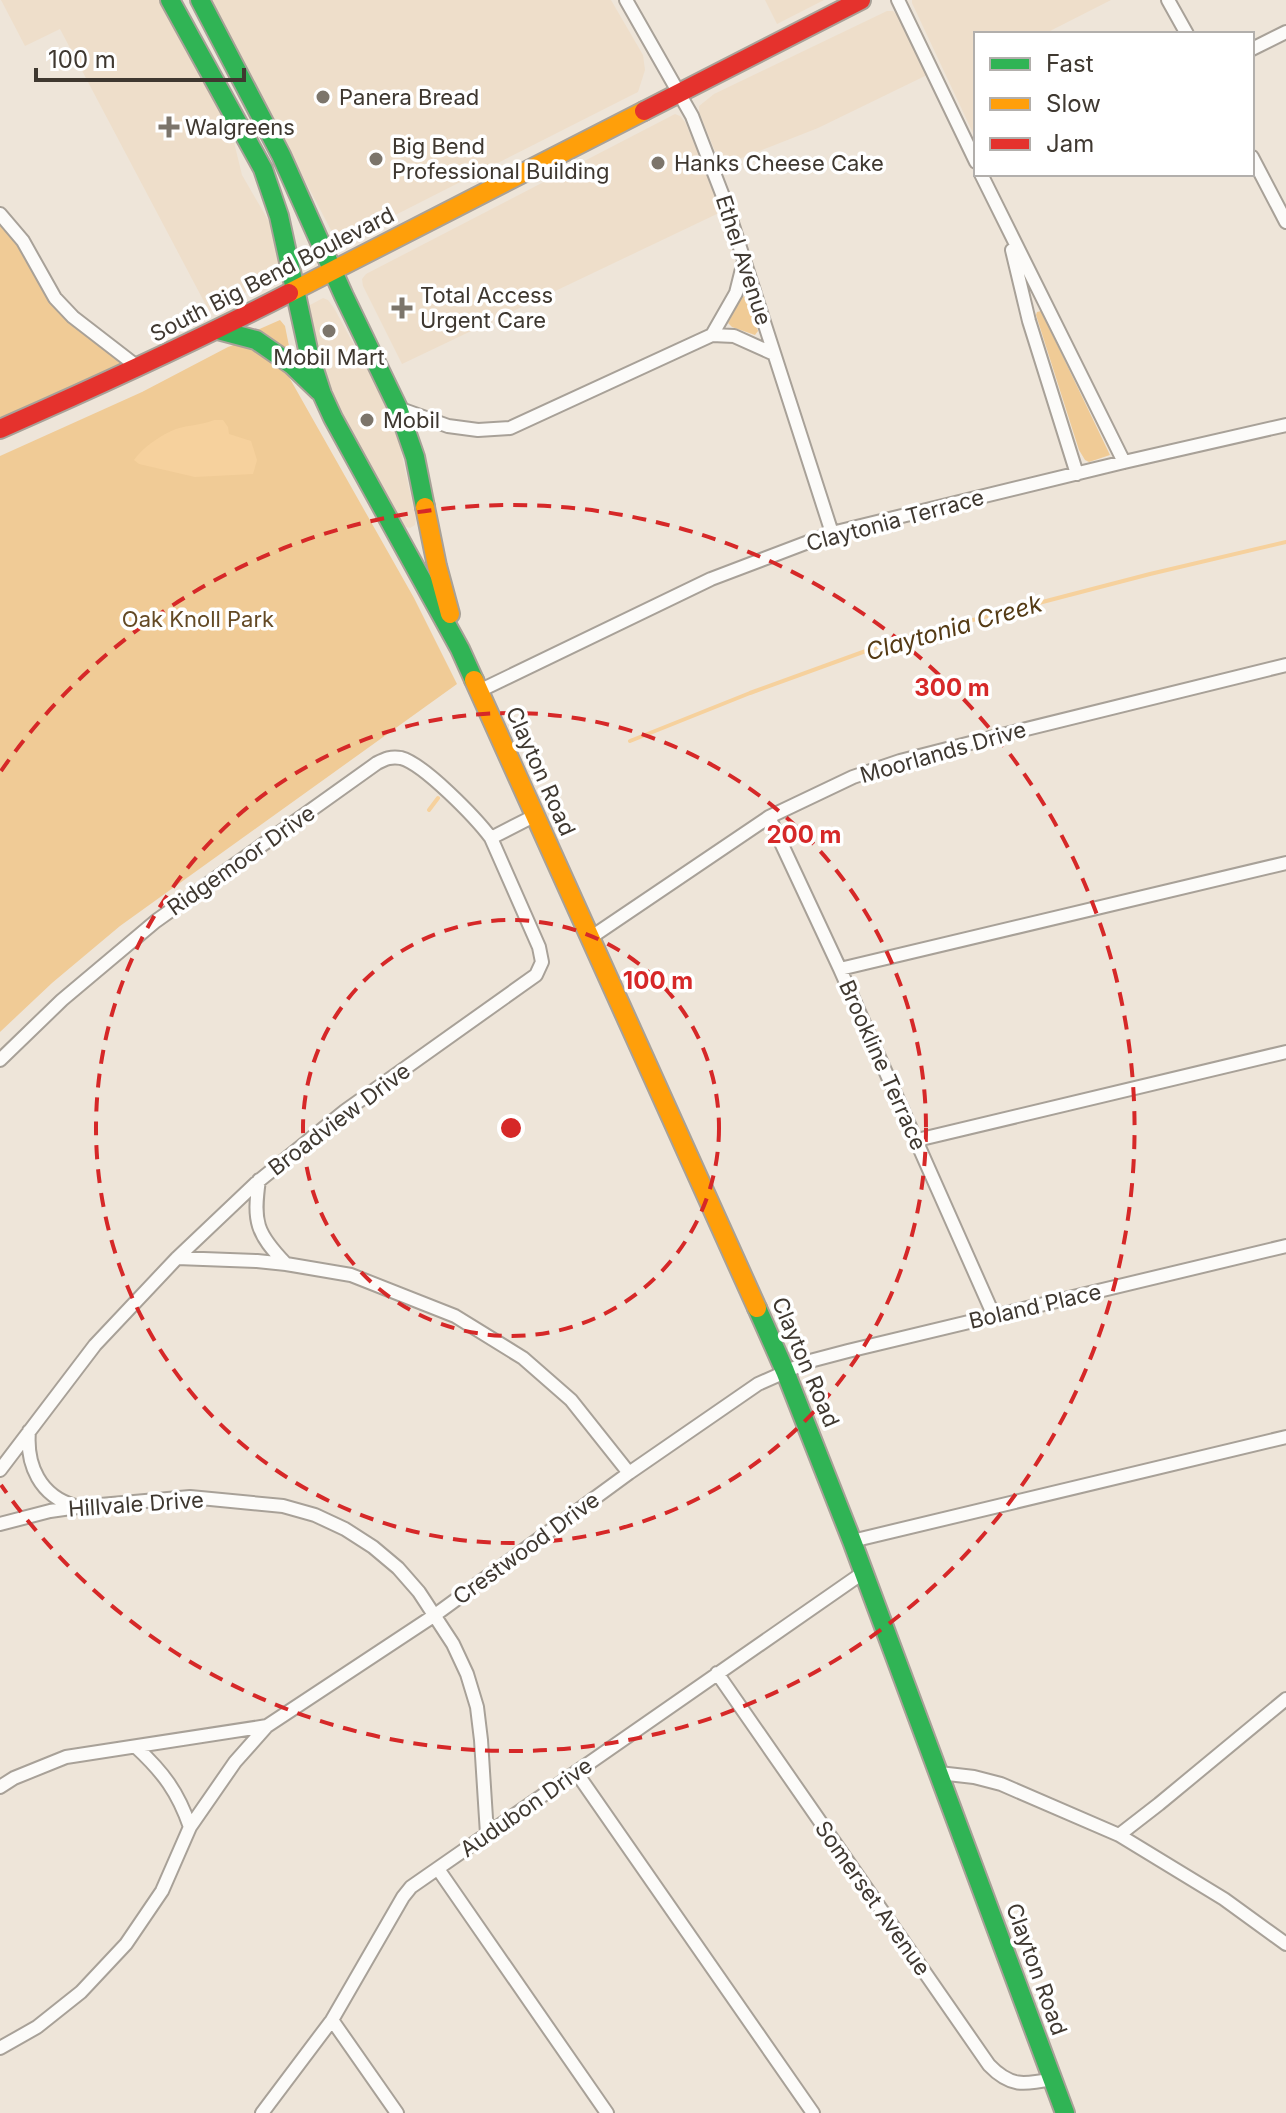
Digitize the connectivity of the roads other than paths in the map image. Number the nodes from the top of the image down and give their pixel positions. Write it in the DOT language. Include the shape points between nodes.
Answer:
graph roads {
  1 [pos="170,0"];
  2 [pos="200,0"];
  3 [pos="626,0"];
  4 [pos="861,0"];
  5 [pos="898,0"];
  6 [pos="1168,0"];
  7 [pos="1186,32"];
  8 [pos="1286,32"];
  9 [pos="1254,48"];
  10 [pos="679,93"];
  11 [pos="974,158"];
  12 [pos="1254,161"];
  13 [pos="982,176"];
  14 [pos="0,214"];
  15 [pos="1286,222"];
  16 [pos="1006,227"];
  17 [pos="744,259"];
  18 [pos="332,270"];
  19 [pos="295,289"];
  20 [pos="218,330"];
  21 [pos="712,335"];
  22 [pos="774,354"];
  23 [pos="139,368"];
  24 [pos="322,394"];
  25 [pos="398,408"];
  26 [pos="1286,425"];
  27 [pos="0,429"];
  28 [pos="1124,462"];
  29 [pos="1077,474"];
  30 [pos="832,533"];
  31 [pos="460,649"];
  32 [pos="1286,665"];
  33 [pos="479,691"];
  34 [pos="534,816"];
  35 [pos="769,817"];
  36 [pos="491,838"];
  37 [pos="1286,863"];
  38 [pos="590,938"];
  39 [pos="840,969"];
  40 [pos="1286,1052"];
  41 [pos="0,1060"];
  42 [pos="917,1140"];
  43 [pos="259,1180"];
  44 [pos="1286,1246"];
  45 [pos="177,1258"];
  46 [pos="286,1264"];
  47 [pos="994,1316"];
  48 [pos="785,1371"];
  49 [pos="29,1431"];
  50 [pos="1286,1437"];
  51 [pos="0,1470"];
  52 [pos="629,1473"];
  53 [pos="78,1507"];
  54 [pos="0,1524"];
  55 [pos="852,1541"];
  56 [pos="864,1572"];
  57 [pos="435,1615"];
  58 [pos="717,1673"];
  59 [pos="1286,1699"];
  60 [pos="267,1726"];
  61 [pos="136,1747"];
  62 [pos="576,1772"];
  63 [pos="939,1773"];
  64 [pos="0,1787"];
  65 [pos="190,1827"];
  66 [pos="487,1834"];
  67 [pos="1119,1835"];
  68 [pos="438,1869"];
  69 [pos="1286,1944"];
  70 [pos="332,2020"];
  71 [pos="0,2048"];
  72 [pos="1052,2079"];
  73 [pos="262,2113"];
  74 [pos="397,2113"];
  75 [pos="607,2113"];
  76 [pos="813,2113"];
  77 [pos="1065,2113"];
  1 -- 19 [label="main road, Clayton Road" via="263,169"];
  2 -- 18 [label="main road, Clayton Road" via="281,155"];
  3 -- 10 [label="street, Ethel Avenue"];
  4 -- 10 [label="main road, South Big Bend Boulevard"];
  5 -- 11 [label="street"];
  6 -- 7 [label="street"];
  8 -- 9 [label="street"];
  10 -- 17 [label="street, Ethel Avenue"];
  10 -- 18 [label="main road, South Big Bend Boulevard"];
  12 -- 15 [label="street"];
  13 -- 16 [label="street"];
  14 -- 23 [label="street" via="64,308"];
  16 -- 28 [label="street"];
  16 -- 29 [label="street"];
  17 -- 21 [label="street" via="736,293"];
  17 -- 22 [label="street, Ethel Avenue"];
  18 -- 19 [label="main road, South Big Bend Boulevard"];
  18 -- 25 [label="main road, Clayton Road"];
  19 -- 20 [label="main road, South Big Bend Boulevard"];
  19 -- 24 [label="main road, Clayton Road"];
  20 -- 23 [label="main road, South Big Bend Boulevard"];
  20 -- 24 [label="main road" via="256,340"];
  21 -- 22 [label="street" via="734,336"];
  21 -- 25 [label="street" via="510,428 448,426"];
  22 -- 30 [label="street, Ethel Avenue"];
  23 -- 27 [label="main road, South Big Bend Boulevard"];
  24 -- 31 [label="main road, Clayton Road"];
  25 -- 31 [label="main road, Clayton Road" via="415,457"];
  26 -- 28 [label="street, Claytonia Terrace"];
  28 -- 29 [label="street, Claytonia Terrace"];
  29 -- 30 [label="street, Claytonia Terrace"];
  30 -- 33 [label="street, Claytonia Terrace" via="711,579"];
  31 -- 33 [label="main road, Clayton Road"];
  32 -- 35 [label="street, Moorlands Drive" via="900,761"];
  33 -- 34 [label="main road, Clayton Road"];
  34 -- 36 [label="street"];
  34 -- 38 [label="main road, Clayton Road"];
  35 -- 38 [label="street, Moorlands Drive"];
  35 -- 39 [label="street, Brookline Terrace"];
  36 -- 41 [label="street, Ridgemoor Drive" via="422,770 388,758 156,921"];
  36 -- 43 [label="street, Broadview Drive" via="539,947 542,962 536,975 345,1111"];
  37 -- 39 [label="street"];
  38 -- 48 [label="main road, Clayton Road"];
  39 -- 42 [label="street, Brookline Terrace"];
  40 -- 42 [label="street"];
  42 -- 47 [label="street, Brookline Terrace"];
  43 -- 45 [label="street, Broadview Drive"];
  43 -- 46 [label="street" via="257,1222 267,1244"];
  44 -- 47 [label="street, Boland Place"];
  45 -- 46 [label="street"];
  45 -- 49 [label="street, Broadview Drive" via="95,1345"];
  46 -- 52 [label="street" via="351,1275 455,1316 523,1358 571,1400"];
  47 -- 48 [label="street, Boland Place"];
  48 -- 52 [label="street, Crestwood Drive"];
  48 -- 55 [label="main road, Clayton Road"];
  49 -- 51 [label="street, Broadview Drive"];
  49 -- 53 [label="street" via="27,1448 40,1481 57,1499"];
  50 -- 55 [label="street"];
  52 -- 57 [label="street, Crestwood Drive"];
  53 -- 54 [label="street, Hillvale Drive"];
  53 -- 57 [label="street, Hillvale Drive" via="190,1497 283,1506 315,1515 373,1547 398,1568"];
  55 -- 56 [label="main road, Clayton Road"];
  56 -- 58 [label="street, Audubon Drive"];
  56 -- 63 [label="main road, Clayton Road"];
  57 -- 60 [label="street, Crestwood Drive"];
  57 -- 66 [label="street, Hillvale Drive" via="467,1674 477,1707"];
  58 -- 62 [label="street, Audubon Drive"];
  58 -- 72 [label="street, Somerset Avenue" via="989,2065 1012,2083"];
  59 -- 67 [label="street"];
  60 -- 61 [label="street, Crestwood Drive"];
  60 -- 65 [label="street, Crestwood Drive"];
  61 -- 64 [label="street, Crestwood Drive" via="66,1757"];
  61 -- 65 [label="street" via="168,1780"];
  62 -- 66 [label="street, Audubon Drive"];
  62 -- 76 [label="street"];
  63 -- 67 [label="street" via="1001,1784"];
  63 -- 72 [label="main road, Clayton Road"];
  65 -- 71 [label="street, Crestwood Drive" via="162,1891 126,1944 59,2009"];
  66 -- 68 [label="street, Audubon Drive"];
  67 -- 69 [label="street"];
  68 -- 70 [label="street, Audubon Drive" via="403,1897"];
  68 -- 75 [label="street"];
  70 -- 73 [label="street, Audubon Drive"];
  70 -- 74 [label="street"];
  72 -- 77 [label="main road, Clayton Road"];
}
